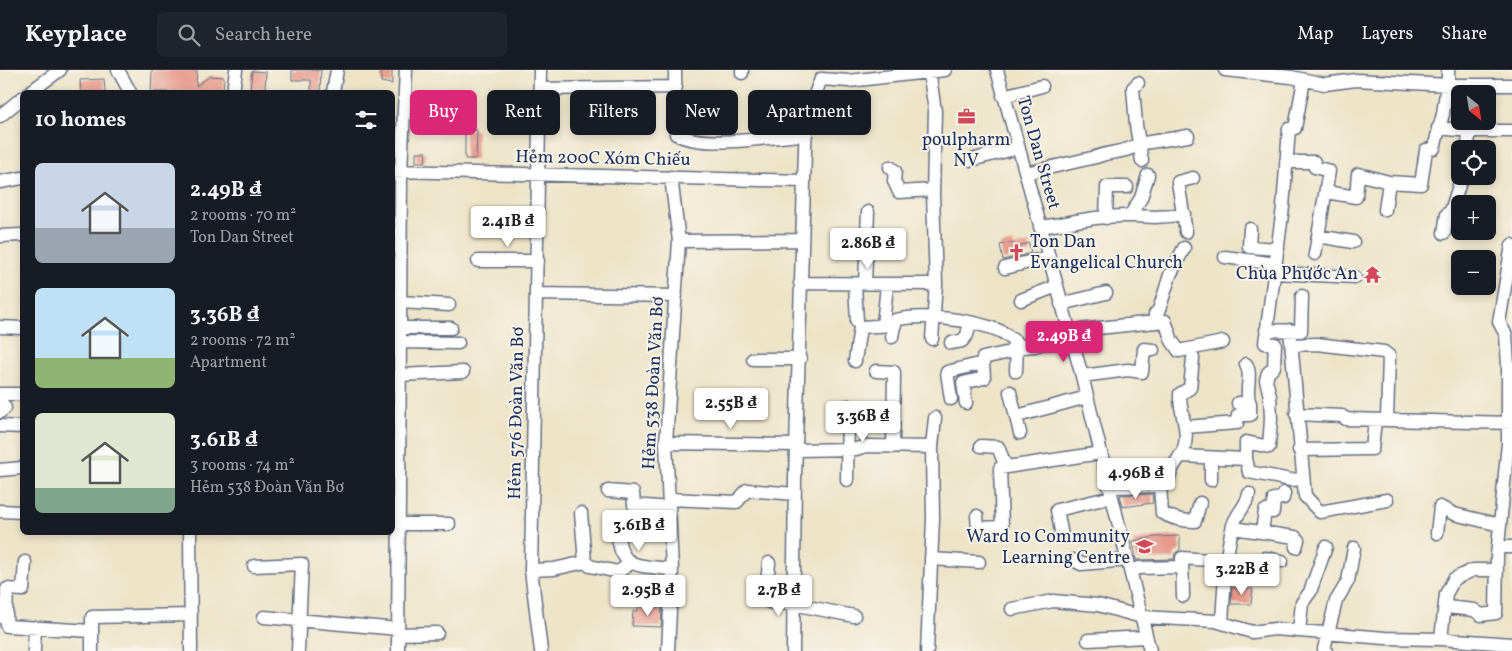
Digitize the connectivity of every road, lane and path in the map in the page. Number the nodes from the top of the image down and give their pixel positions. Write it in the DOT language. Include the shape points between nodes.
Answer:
graph roads {
  1 [pos="60,70"];
  2 [pos="118,70"];
  3 [pos="236,70"];
  4 [pos="337,70"];
  5 [pos="406,70"];
  6 [pos="540,70"];
  7 [pos="675,70"];
  8 [pos="945,70"];
  9 [pos="997,70"];
  10 [pos="1225,70"];
  11 [pos="1448,70"];
  12 [pos="929,71"];
  13 [pos="821,75"];
  14 [pos="1304,80"];
  15 [pos="1138,83"];
  16 [pos="1447,85"];
  17 [pos="1512,85"];
  18 [pos="1042,86"];
  19 [pos="676,87"];
  20 [pos="540,89"];
  21 [pos="33,90"];
  22 [pos="129,90"];
  23 [pos="233,90"];
  24 [pos="333,90"];
  25 [pos="816,90"];
  26 [pos="1003,96"];
  27 [pos="20,100"];
  28 [pos="0,116"];
  29 [pos="1438,128"];
  30 [pos="1470,131"];
  31 [pos="1512,131"];
  32 [pos="806,135"];
  33 [pos="1188,136"];
  34 [pos="1468,140"];
  35 [pos="1138,144"];
  36 [pos="1018,148"];
  37 [pos="971,160"];
  38 [pos="1142,161"];
  39 [pos="1286,162"];
  40 [pos="890,166"];
  41 [pos="397,171"];
  42 [pos="1026,173"];
  43 [pos="1148,175"];
  44 [pos="539,176"];
  45 [pos="671,177"];
  46 [pos="20,178"];
  47 [pos="1193,178"];
  48 [pos="804,181"];
  49 [pos="0,182"];
  50 [pos="1389,182"];
  51 [pos="1459,185"];
  52 [pos="1127,187"];
  53 [pos="933,190"];
  54 [pos="1326,192"];
  55 [pos="1385,210"];
  56 [pos="868,212"];
  57 [pos="1184,214"];
  58 [pos="1130,216"];
  59 [pos="1106,218"];
  60 [pos="1040,227"];
  61 [pos="1250,229"];
  62 [pos="1186,232"];
  63 [pos="1444,233"];
  64 [pos="20,235"];
  65 [pos="0,236"];
  66 [pos="1318,236"];
  67 [pos="801,240"];
  68 [pos="679,241"];
  69 [pos="1353,242"];
  70 [pos="1512,245"];
  71 [pos="1184,248"];
  72 [pos="1278,249"];
  73 [pos="1315,254"];
  74 [pos="1049,257"];
  75 [pos="1225,257"];
  76 [pos="538,261"];
  77 [pos="478,262"];
  78 [pos="1005,268"];
  79 [pos="1275,269"];
  80 [pos="1356,277"];
  81 [pos="800,283"];
  82 [pos="860,284"];
  83 [pos="936,284"];
  84 [pos="887,285"];
  85 [pos="1057,286"];
  86 [pos="1106,293"];
  87 [pos="536,294"];
  88 [pos="676,296"];
  89 [pos="1302,296"];
  90 [pos="1021,300"];
  91 [pos="400,302"];
  92 [pos="1062,304"];
  93 [pos="449,305"];
  94 [pos="934,316"];
  95 [pos="857,322"];
  96 [pos="1154,322"];
  97 [pos="970,323"];
  98 [pos="0,326"];
  99 [pos="20,328"];
  100 [pos="400,328"];
  101 [pos="451,328"];
  102 [pos="890,329"];
  103 [pos="1290,330"];
  104 [pos="1070,333"];
  105 [pos="1265,336"];
  106 [pos="932,340"];
  107 [pos="400,342"];
  108 [pos="1223,342"];
  109 [pos="951,343"];
  110 [pos="1017,343"];
  111 [pos="458,344"];
  112 [pos="1291,345"];
  113 [pos="1153,350"];
  114 [pos="1193,358"];
  115 [pos="753,359"];
  116 [pos="800,359"];
  117 [pos="855,361"];
  118 [pos="983,364"];
  119 [pos="1246,364"];
  120 [pos="876,371"];
  121 [pos="1016,371"];
  122 [pos="463,372"];
  123 [pos="400,375"];
  124 [pos="1082,376"];
  125 [pos="1010,392"];
  126 [pos="0,394"];
  127 [pos="20,394"];
  128 [pos="1087,397"];
  129 [pos="952,399"];
  130 [pos="396,401"];
  131 [pos="966,404"];
  132 [pos="848,406"];
  133 [pos="1296,414"];
  134 [pos="1016,416"];
  135 [pos="935,418"];
  136 [pos="1381,420"];
  137 [pos="1510,423"];
  138 [pos="0,426"];
  139 [pos="20,427"];
  140 [pos="1185,427"];
  141 [pos="1020,433"];
  142 [pos="666,443"];
  143 [pos="981,446"];
  144 [pos="893,447"];
  145 [pos="932,447"];
  146 [pos="796,448"];
  147 [pos="849,449"];
  148 [pos="1299,450"];
  149 [pos="1101,453"];
  150 [pos="1181,456"];
  151 [pos="1211,458"];
  152 [pos="1246,459"];
  153 [pos="20,468"];
  154 [pos="1003,468"];
  155 [pos="0,470"];
  156 [pos="1304,479"];
  157 [pos="847,480"];
  158 [pos="1211,480"];
  159 [pos="1160,486"];
  160 [pos="608,491"];
  161 [pos="1111,492"];
  162 [pos="1284,493"];
  163 [pos="795,494"];
  164 [pos="1249,494"];
  165 [pos="1387,500"];
  166 [pos="1200,503"];
  167 [pos="669,504"];
  168 [pos="1242,507"];
  169 [pos="0,511"];
  170 [pos="1265,511"];
  171 [pos="20,512"];
  172 [pos="581,513"];
  173 [pos="978,516"];
  174 [pos="617,522"];
  175 [pos="399,524"];
  176 [pos="449,524"];
  177 [pos="1500,525"];
  178 [pos="1232,528"];
  179 [pos="1262,531"];
  180 [pos="1437,532"];
  181 [pos="190,535"];
  182 [pos="1062,536"];
  183 [pos="1296,547"];
  184 [pos="1326,547"];
  185 [pos="1498,547"];
  186 [pos="1512,547"];
  187 [pos="1354,548"];
  188 [pos="930,559"];
  189 [pos="1226,559"];
  190 [pos="1073,560"];
  191 [pos="1209,560"];
  192 [pos="1282,561"];
  193 [pos="25,562"];
  194 [pos="584,562"];
  195 [pos="979,562"];
  196 [pos="632,563"];
  197 [pos="769,563"];
  198 [pos="254,566"];
  199 [pos="1129,566"];
  200 [pos="1182,567"];
  201 [pos="672,569"];
  202 [pos="532,570"];
  203 [pos="1497,570"];
  204 [pos="1183,596"];
  205 [pos="793,604"];
  206 [pos="1446,607"];
  207 [pos="1012,609"];
  208 [pos="190,615"];
  209 [pos="854,616"];
  210 [pos="264,617"];
  211 [pos="1142,617"];
  212 [pos="4,620"];
  213 [pos="301,620"];
  214 [pos="1222,622"];
  215 [pos="35,628"];
  216 [pos="92,631"];
  217 [pos="1299,631"];
  218 [pos="398,632"];
  219 [pos="1328,632"];
  220 [pos="437,633"];
  221 [pos="1146,637"];
  222 [pos="1441,638"];
  223 [pos="1088,640"];
  224 [pos="1512,644"];
  225 [pos="1414,645"];
  226 [pos="1478,646"];
  227 [pos="34,651"];
  228 [pos="92,651"];
  229 [pos="191,651"];
  230 [pos="298,651"];
  231 [pos="398,651"];
  232 [pos="541,651"];
  233 [pos="668,651"];
  234 [pos="793,651"];
  235 [pos="927,651"];
  236 [pos="1150,651"];
  237 [pos="1326,651"];
  1 -- 21 [label="street"];
  2 -- 22 [label="street"];
  3 -- 23 [label="street"];
  4 -- 24 [label="street"];
  5 -- 41 [label="street"];
  6 -- 20 [label="street, Hẻm 576 Đoàn Văn Bơ"];
  7 -- 19 [label="street"];
  8 -- 12 [label="street"];
  9 -- 26 [label="street, Ton Dan Street"];
  10 -- 14 [label="street"];
  11 -- 16 [label="street"];
  12 -- 13 [label="street" via="849,80"];
  12 -- 53 [label="street" via="935,110"];
  13 -- 25 [label="street"];
  14 -- 16 [label="street" via="1325,84 1356,80"];
  14 -- 39 [label="street" via="1295,128 1289,129"];
  15 -- 35 [label="street" via="1133,88"];
  16 -- 17 [label="street"];
  16 -- 29 [label="street"];
  18 -- 26 [label="street"];
  19 -- 20 [label="street"];
  19 -- 32 [label="street" via="676,134 688,140 733,141"];
  20 -- 44 [label="street, Hẻm 576 Đoàn Văn Bơ"];
  26 -- 36 [label="street, Ton Dan Street"];
  27 -- 28 [label="street"];
  29 -- 30 [label="street"];
  29 -- 50 [label="street" via="1434,148 1426,150 1421,184"];
  30 -- 31 [label="street"];
  30 -- 34 [label="street"];
  32 -- 48 [label="street"];
  33 -- 35 [label="street"];
  35 -- 38 [label="street"];
  35 -- 42 [label="street" via="1132,149"];
  36 -- 37 [label="street"];
  36 -- 42 [label="street, Ton Dan Street"];
  39 -- 54 [label="street" via="1314,162 1316,167 1329,171"];
  39 -- 72 [label="street"];
  40 -- 53 [label="street" via="899,192"];
  41 -- 44 [label="street, Hẻm 200C Xóm Chiếu"];
  41 -- 91 [label="street"];
  42 -- 60 [label="street, Ton Dan Street"];
  43 -- 58 [label="street" via="1141,198"];
  44 -- 45 [label="street, Hẻm 200C Xóm Chiếu"];
  44 -- 76 [label="street, Hẻm 576 Đoàn Văn Bơ"];
  45 -- 48 [label="street, Hẻm 200C Xóm Chiếu"];
  45 -- 68 [label="street, Hẻm 538 Đoàn Văn Bơ"];
  46 -- 49 [label="street"];
  47 -- 57 [label="street" via="1178,182"];
  48 -- 67 [label="street"];
  50 -- 54 [label="street" via="1358,174 1356,198"];
  50 -- 55 [label="street"];
  51 -- 63 [label="street" via="1451,211 1447,214"];
  52 -- 59 [label="street" via="1107,188"];
  53 -- 83 [label="street"];
  54 -- 66 [label="street"];
  56 -- 82 [label="street"];
  57 -- 58 [label="street" via="1163,218"];
  57 -- 62 [label="street"];
  58 -- 59 [label="street"];
  59 -- 60 [label="street"];
  60 -- 74 [label="street, Ton Dan Street"];
  61 -- 72 [label="street" via="1249,247"];
  64 -- 65 [label="street"];
  66 -- 69 [label="street"];
  66 -- 73 [label="street"];
  67 -- 68 [label="street"];
  67 -- 81 [label="street"];
  68 -- 88 [label="street, Hẻm 538 Đoàn Văn Bơ"];
  70 -- 137 [label="street" via="1499,322 1506,335"];
  71 -- 96 [label="street" via="1170,275"];
  72 -- 79 [label="street"];
  74 -- 78 [label="street"];
  74 -- 85 [label="street, Ton Dan Street"];
  75 -- 79 [label="street"];
  76 -- 77 [label="street"];
  76 -- 87 [label="street, Hẻm 576 Đoàn Văn Bơ"];
  79 -- 80 [label="street"];
  79 -- 105 [label="street"];
  81 -- 82 [label="street"];
  81 -- 116 [label="street"];
  82 -- 84 [label="street"];
  82 -- 95 [label="street"];
  83 -- 84 [label="street"];
  83 -- 94 [label="street"];
  84 -- 102 [label="street"];
  85 -- 90 [label="street"];
  85 -- 92 [label="street, Ton Dan Street"];
  86 -- 92 [label="street"];
  87 -- 88 [label="street"];
  87 -- 202 [label="street, Hẻm 576 Đoàn Văn Bơ"];
  88 -- 142 [label="street, Hẻm 538 Đoàn Văn Bơ"];
  89 -- 103 [label="street" via="1301,331"];
  91 -- 93 [label="street"];
  91 -- 100 [label="street"];
  92 -- 104 [label="street, Ton Dan Street"];
  94 -- 97 [label="street"];
  94 -- 102 [label="street" via="895,320"];
  94 -- 106 [label="street"];
  96 -- 104 [label="street" via="1104,326"];
  96 -- 108 [label="street" via="1165,321 1179,351"];
  97 -- 109 [label="street" via="962,341"];
  97 -- 110 [label="street" via="1001,332"];
  98 -- 99 [label="street"];
  100 -- 101 [label="street"];
  100 -- 107 [label="street"];
  102 -- 117 [label="street" via="860,327"];
  103 -- 105 [label="street"];
  103 -- 112 [label="street"];
  104 -- 110 [label="street" via="1035,346 1023,347"];
  104 -- 124 [label="street, Ton Dan Street"];
  105 -- 152 [label="street" via="1275,344 1274,367 1266,380 1270,396 1269,446 1246,442"];
  107 -- 111 [label="street"];
  107 -- 123 [label="street"];
  110 -- 118 [label="street" via="1010,352 983,358"];
  110 -- 121 [label="street"];
  112 -- 133 [label="street"];
  112 -- 136 [label="street" via="1317,344 1384,352 1389,356"];
  113 -- 124 [label="street" via="1144,349 1142,372 1128,370"];
  114 -- 140 [label="street" via="1190,388 1180,394"];
  115 -- 116 [label="street"];
  116 -- 146 [label="street"];
  118 -- 129 [label="street" via="947,372"];
  118 -- 131 [label="street" via="984,378 964,382"];
  119 -- 140 [label="street" via="1248,398 1244,403 1250,415 1238,415 1237,423"];
  120 -- 144 [label="street" via="894,372"];
  122 -- 123 [label="street"];
  123 -- 130 [label="street"];
  124 -- 128 [label="street, Ton Dan Street"];
  125 -- 134 [label="street"];
  126 -- 127 [label="street"];
  128 -- 134 [label="street"];
  128 -- 149 [label="street, Ton Dan Street"];
  130 -- 175 [label="street"];
  132 -- 147 [label="street"];
  133 -- 136 [label="street"];
  133 -- 148 [label="street"];
  134 -- 141 [label="street"];
  135 -- 145 [label="street"];
  136 -- 137 [label="street"];
  136 -- 148 [label="street" via="1372,450"];
  137 -- 177 [label="street"];
  138 -- 139 [label="street"];
  140 -- 150 [label="street" via="1187,437"];
  142 -- 146 [label="street"];
  142 -- 167 [label="street, Hẻm 538 Đoàn Văn Bơ"];
  143 -- 154 [label="street" via="998,447"];
  144 -- 145 [label="street"];
  144 -- 147 [label="street"];
  145 -- 188 [label="street" via="934,519"];
  146 -- 147 [label="street"];
  146 -- 163 [label="street"];
  147 -- 157 [label="street"];
  148 -- 156 [label="street"];
  149 -- 154 [label="street"];
  149 -- 161 [label="street, Ton Dan Street"];
  150 -- 151 [label="street"];
  150 -- 159 [label="street" via="1169,479"];
  151 -- 152 [label="street"];
  151 -- 158 [label="street"];
  152 -- 156 [label="street" via="1249,472 1291,480"];
  153 -- 155 [label="street"];
  154 -- 173 [label="street" via="1002,527 978,528"];
  156 -- 165 [label="street" via="1305,496 1320,512"];
  159 -- 161 [label="street"];
  159 -- 166 [label="street" via="1162,513 1172,518 1195,521"];
  160 -- 167 [label="street" via="634,493 634,505"];
  161 -- 182 [label="street" via="1057,510"];
  161 -- 199 [label="street, Ton Dan Street"];
  162 -- 170 [label="street" via="1283,498 1274,499 1273,512"];
  163 -- 167 [label="street" via="747,490 737,502"];
  163 -- 205 [label="street"];
  164 -- 168 [label="street" via="1248,502"];
  167 -- 201 [label="street, Hẻm 538 Đoàn Văn Bơ"];
  168 -- 170 [label="street"];
  168 -- 178 [label="street"];
  169 -- 171 [label="street"];
  170 -- 179 [label="street"];
  172 -- 194 [label="street"];
  174 -- 196 [label="street" via="618,545 625,559"];
  175 -- 176 [label="street"];
  175 -- 218 [label="street"];
  177 -- 180 [label="street" via="1454,514 1440,507"];
  177 -- 185 [label="street"];
  178 -- 179 [label="street"];
  178 -- 189 [label="street"];
  179 -- 183 [label="street" via="1295,536 1298,540"];
  181 -- 208 [label="street"];
  184 -- 217 [label="street" via="1310,592 1302,603"];
  185 -- 186 [label="street"];
  185 -- 203 [label="street"];
  187 -- 219 [label="street" via="1348,581 1336,601"];
  188 -- 195 [label="street"];
  188 -- 235 [label="street"];
  189 -- 192 [label="street" via="1265,566 1266,558"];
  189 -- 214 [label="street"];
  190 -- 199 [label="street" via="1081,564"];
  191 -- 200 [label="street" via="1182,558"];
  193 -- 212 [label="street" via="23,590 7,589"];
  194 -- 196 [label="street" via="618,572"];
  194 -- 202 [label="street"];
  196 -- 201 [label="street"];
  197 -- 205 [label="street" via="766,593 769,602"];
  198 -- 213 [label="street" via="302,564"];
  199 -- 200 [label="street"];
  199 -- 211 [label="street, Ton Dan Street"];
  200 -- 204 [label="street"];
  201 -- 233 [label="street, Hẻm 538 Đoàn Văn Bơ"];
  202 -- 232 [label="street, Hẻm 576 Đoàn Văn Bơ"];
  203 -- 206 [label="street" via="1473,570 1454,578 1446,594"];
  203 -- 206 [label="street" via="1496,613 1482,615 1474,610"];
  205 -- 209 [label="street"];
  205 -- 234 [label="street"];
  206 -- 222 [label="street"];
  207 -- 211 [label="street" via="1053,601 1098,605"];
  208 -- 216 [label="street" via="92,617"];
  208 -- 229 [label="street"];
  210 -- 213 [label="street"];
  211 -- 214 [label="street"];
  211 -- 221 [label="street, Ton Dan Street"];
  212 -- 215 [label="street"];
  213 -- 218 [label="street"];
  213 -- 230 [label="street"];
  214 -- 217 [label="street" via="1252,632 1275,629"];
  215 -- 216 [label="street"];
  215 -- 227 [label="street"];
  216 -- 228 [label="street"];
  217 -- 219 [label="street"];
  218 -- 220 [label="street"];
  218 -- 231 [label="street"];
  219 -- 225 [label="street"];
  219 -- 237 [label="street"];
  221 -- 223 [label="street"];
  221 -- 236 [label="street, Ton Dan Street"];
  222 -- 225 [label="street"];
  222 -- 226 [label="street"];
  224 -- 226 [label="street"];
}
